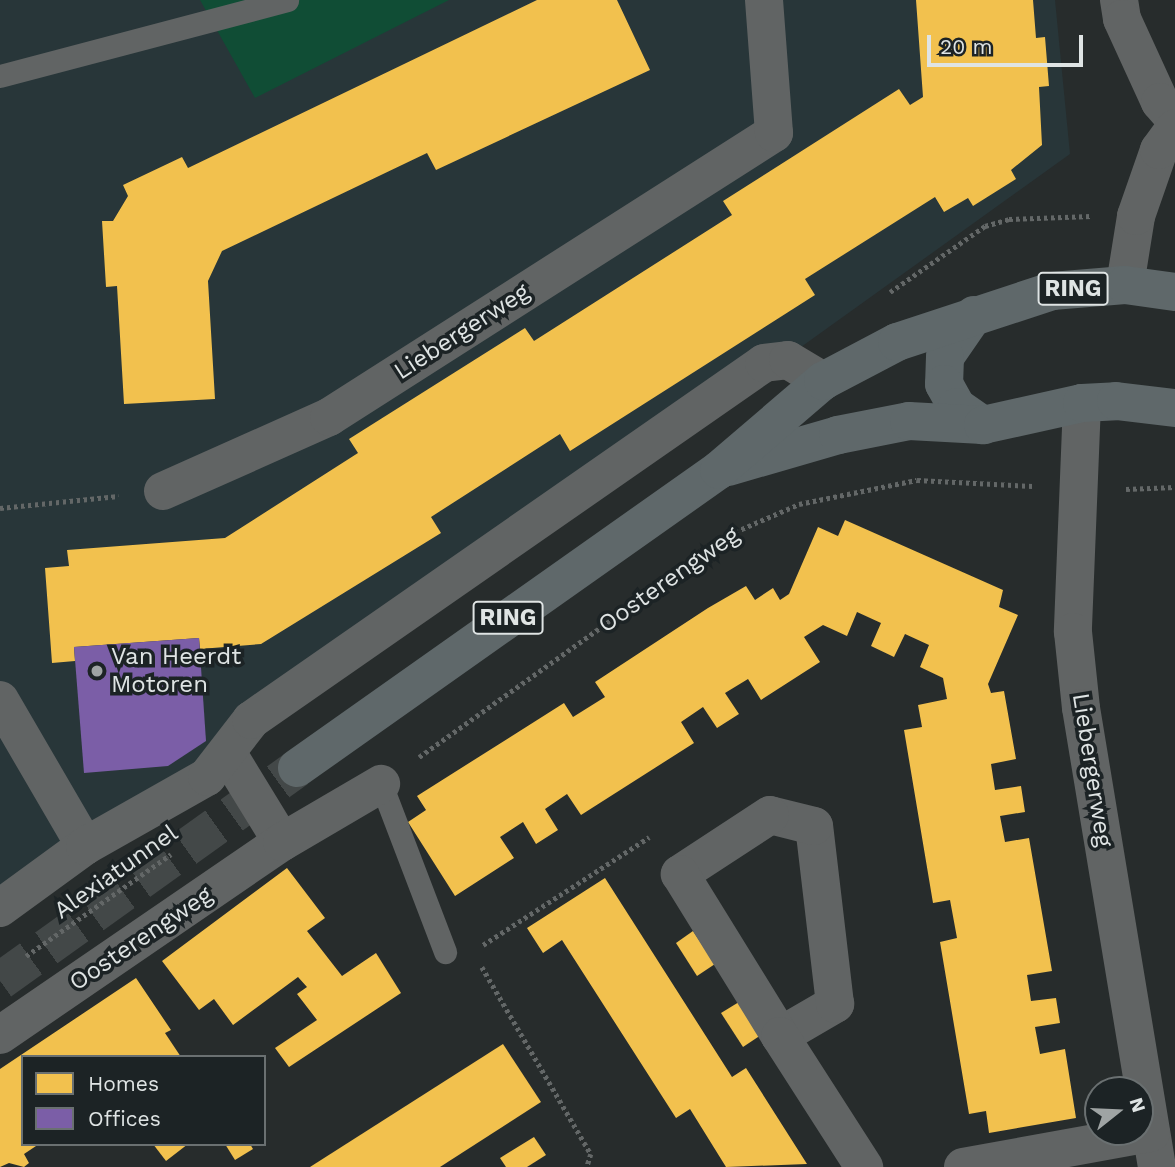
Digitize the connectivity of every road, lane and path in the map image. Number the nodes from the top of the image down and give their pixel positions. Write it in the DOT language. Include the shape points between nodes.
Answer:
graph roads {
  1 [pos="287,0"];
  2 [pos="764,0"];
  3 [pos="1119,0"];
  4 [pos="0,76"];
  5 [pos="1175,119"];
  6 [pos="1175,128"];
  7 [pos="1136,216"];
  8 [pos="1125,285"];
  9 [pos="1175,292"];
  10 [pos="880,299"];
  11 [pos="974,315"];
  12 [pos="823,381"];
  13 [pos="1082,403"];
  14 [pos="1175,408"];
  15 [pos="984,425"];
  16 [pos="719,470"];
  17 [pos="1081,487"];
  18 [pos="163,491"];
  19 [pos="0,508"];
  20 [pos="0,700"];
  21 [pos="228,754"];
  22 [pos="297,768"];
  23 [pos="382,784"];
  24 [pos="282,842"];
  25 [pos="85,846"];
  26 [pos="183,846"];
  27 [pos="680,874"];
  28 [pos="0,908"];
  29 [pos="473,951"];
  30 [pos="445,952"];
  31 [pos="23,958"];
  32 [pos="480,963"];
  33 [pos="0,1035"];
  34 [pos="780,1036"];
  35 [pos="1154,1150"];
  36 [pos="587,1167"];
  37 [pos="864,1167"];
  38 [pos="963,1167"];
  1 -- 4 [label="lane"];
  2 -- 18 [label="street, Liebergerweg" via="774,133 328,417"];
  3 -- 5 [label="street" via="1122,19 1160,102"];
  6 -- 7 [label="street" via="1159,150"];
  7 -- 8 [label="street"];
  7 -- 10 [label="path" via="1009,219 985,226"];
  8 -- 9 [label="main road, RING"];
  8 -- 11 [label="main road, RING" via="1052,291"];
  11 -- 12 [label="main road, RING" via="897,342"];
  11 -- 15 [label="main road" via="945,357 944,384 957,407"];
  12 -- 16 [label="main road, RING"];
  12 -- 21 [label="street" via="788,360 764,363 251,720"];
  13 -- 14 [label="main road, RING" via="1116,401"];
  13 -- 15 [label="main road, RING"];
  13 -- 17 [label="street, Liebergerweg"];
  15 -- 16 [label="main road, RING" via="909,421 838,435"];
  16 -- 22 [label="main road, RING"];
  17 -- 23 [label="path, Oosterengweg" via="917,480 847,491 788,509 735,532"];
  17 -- 35 [label="street, Liebergerweg" via="1073,632 1078,683"];
  18 -- 19 [label="path"];
  20 -- 25 [label="street"];
  21 -- 24 [label="street"];
  21 -- 25 [label="street" via="207,777"];
  23 -- 24 [label="street, Oosterengweg"];
  23 -- 30 [label="lane"];
  24 -- 33 [label="street, Oosterengweg"];
  25 -- 28 [label="street"];
  26 -- 31 [label="path, Alexiatunnel"];
  27 -- 29 [label="path" via="657,831"];
  27 -- 34 [label="street"];
  27 -- 34 [label="street" via="770,816 814,826 835,1004"];
  32 -- 36 [label="path" via="591,1154"];
  34 -- 37 [label="street"];
  35 -- 38 [label="street, Liebergerweg"];
}
